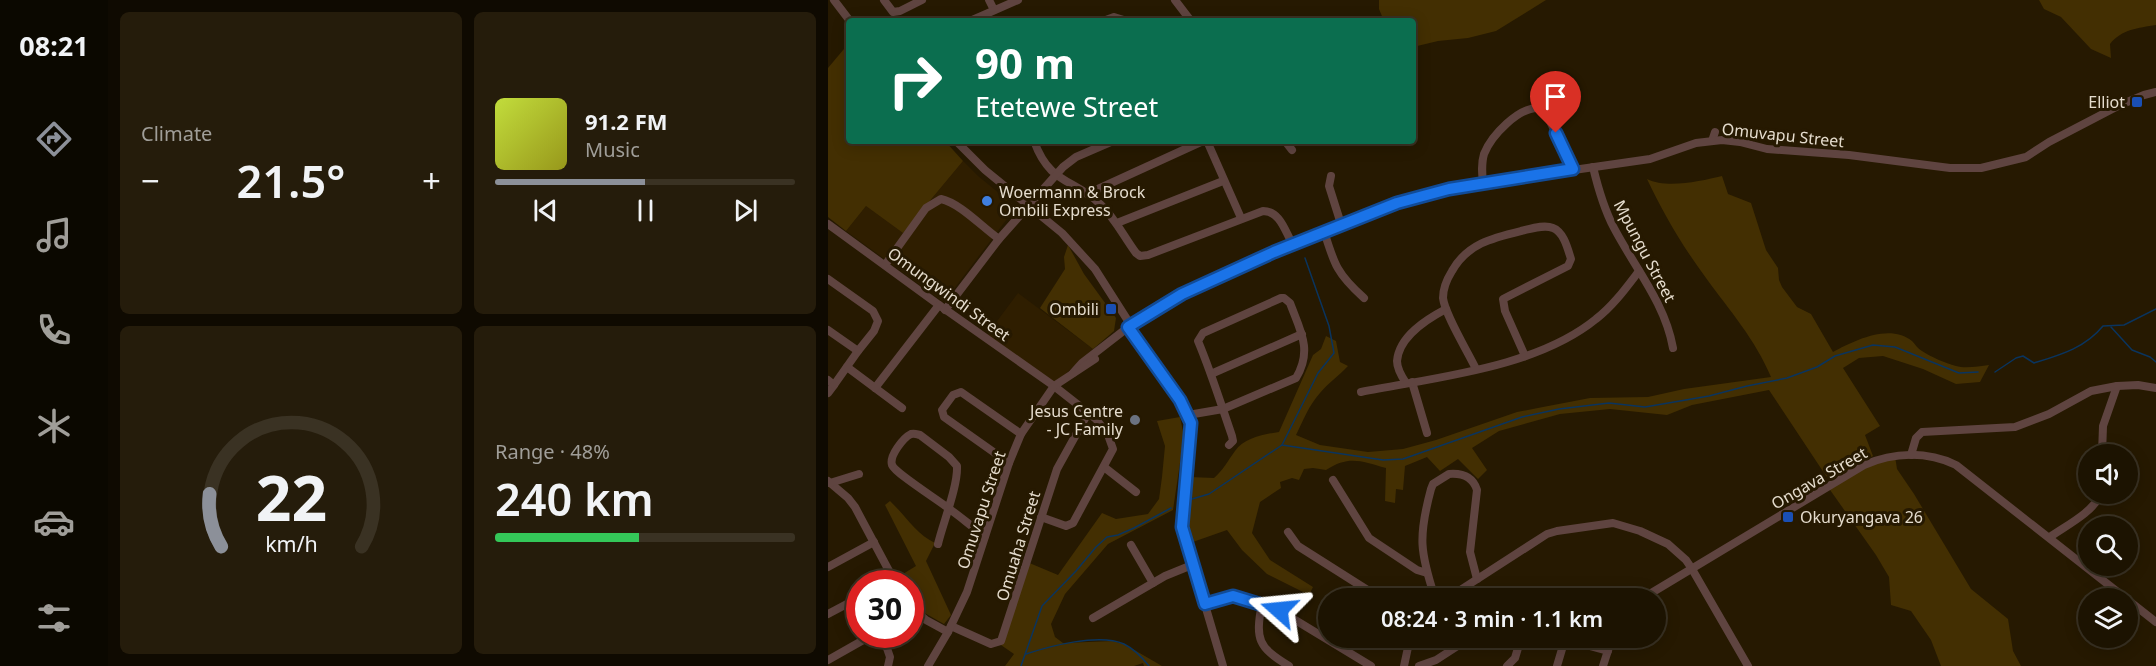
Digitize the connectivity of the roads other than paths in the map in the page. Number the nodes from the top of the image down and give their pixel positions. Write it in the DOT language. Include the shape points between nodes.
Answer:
graph roads {
  1 [pos="834,0"];
  2 [pos="884,0"];
  3 [pos="922,0"];
  4 [pos="989,0"];
  5 [pos="1018,0"];
  6 [pos="1175,0"];
  7 [pos="994,10"];
  8 [pos="848,18"];
  9 [pos="977,18"];
  10 [pos="1189,18"];
  11 [pos="2156,92"];
  12 [pos="1715,132"];
  13 [pos="1712,141"];
  14 [pos="959,144"];
  15 [pos="1035,144"];
  16 [pos="1106,144"];
  17 [pos="1198,144"];
  18 [pos="1206,144"];
  19 [pos="1287,144"];
  20 [pos="1292,150"];
  21 [pos="1593,167"];
  22 [pos="1573,169"];
  23 [pos="1056,176"];
  24 [pos="1331,176"];
  25 [pos="1223,181"];
  26 [pos="1483,183"];
  27 [pos="1087,194"];
  28 [pos="1029,206"];
  29 [pos="1241,218"];
  30 [pos="828,224"];
  31 [pos="1117,224"];
  32 [pos="1341,224"];
  33 [pos="1324,231"];
  34 [pos="999,239"];
  35 [pos="1292,243"];
  36 [pos="885,265"];
  37 [pos="1639,272"];
  38 [pos="828,279"];
  39 [pos="1364,298"];
  40 [pos="942,307"];
  41 [pos="1446,309"];
  42 [pos="1131,328"];
  43 [pos="828,330"];
  44 [pos="1302,334"];
  45 [pos="1672,348"];
  46 [pos="858,351"];
  47 [pos="1525,356"];
  48 [pos="847,367"];
  49 [pos="1476,369"];
  50 [pos="1211,374"];
  51 [pos="831,382"];
  52 [pos="1409,383"];
  53 [pos="1054,386"];
  54 [pos="2117,386"];
  55 [pos="2155,387"];
  56 [pos="875,388"];
  57 [pos="1361,392"];
  58 [pos="828,393"];
  59 [pos="902,408"];
  60 [pos="1223,409"];
  61 [pos="1088,413"];
  62 [pos="1188,415"];
  63 [pos="1427,433"];
  64 [pos="1021,434"];
  65 [pos="2102,444"];
  66 [pos="1229,446"];
  67 [pos="1911,455"];
  68 [pos="1009,463"];
  69 [pos="1104,467"];
  70 [pos="859,474"];
  71 [pos="1333,480"];
  72 [pos="829,482"];
  73 [pos="1136,492"];
  74 [pos="2094,504"];
  75 [pos="948,508"];
  76 [pos="1041,517"];
  77 [pos="1288,532"];
  78 [pos="985,536"];
  79 [pos="2050,537"];
  80 [pos="874,542"];
  81 [pos="938,544"];
  82 [pos="1131,545"];
  83 [pos="1192,565"];
  84 [pos="828,567"];
  85 [pos="1692,569"];
  86 [pos="889,570"];
  87 [pos="1427,573"];
  88 [pos="1477,579"];
  89 [pos="1153,584"];
  90 [pos="1364,588"];
  91 [pos="1432,588"];
  92 [pos="1463,588"];
  93 [pos="1660,588"];
  94 [pos="1262,603"];
  95 [pos="846,604"];
  96 [pos="1205,604"];
  97 [pos="828,614"];
  98 [pos="924,616"];
  99 [pos="1093,618"];
  100 [pos="2156,622"];
  101 [pos="950,629"];
  102 [pos="849,648"];
  103 [pos="887,648"];
  104 [pos="1408,648"];
  105 [pos="1455,648"];
  106 [pos="1518,648"];
  107 [pos="1561,648"];
  108 [pos="1598,648"];
  109 [pos="1609,648"];
  110 [pos="1608,651"];
  111 [pos="828,660"];
  112 [pos="888,666"];
  113 [pos="928,666"];
  114 [pos="1222,666"];
  115 [pos="1289,666"];
  116 [pos="1371,666"];
  117 [pos="1404,666"];
  118 [pos="1419,666"];
  119 [pos="1507,666"];
  120 [pos="1557,666"];
  121 [pos="1603,666"];
  122 [pos="1748,666"];
  1 -- 8 [label="street"];
  2 -- 3 [label="street" via="897,12"];
  4 -- 7 [label="street"];
  5 -- 7 [label="street"];
  6 -- 10 [label="street"];
  7 -- 9 [label="street"];
  11 -- 13 [label="street, Omuvapu Street" via="2120,105 2026,157 1981,168 1950,168 1767,149 1730,140"];
  12 -- 13 [label="street"];
  13 -- 21 [label="street, Omuvapu Street" via="1650,159"];
  14 -- 28 [label="street"];
  15 -- 23 [label="street"];
  16 -- 23 [label="street" via="1076,158"];
  17 -- 27 [label="street"];
  18 -- 25 [label="street"];
  19 -- 20 [label="street"];
  21 -- 22 [label="street, Omuvapu Street"];
  21 -- 37 [label="street, Mpungu Street" via="1610,218"];
  22 -- 26 [label="street, Omuvapu Street"];
  22 -- 26 [label="street" via="1547,115 1540,108 1532,108 1496,135 1485,153"];
  23 -- 27 [label="street"];
  23 -- 28 [label="street"];
  24 -- 32 [label="street" via="1329,186"];
  25 -- 29 [label="street"];
  25 -- 31 [label="street"];
  26 -- 32 [label="street, Omuvapu Street" via="1421,196"];
  27 -- 31 [label="street"];
  28 -- 34 [label="street"];
  28 -- 42 [label="street" via="1062,233 1088,264"];
  29 -- 31 [label="street" via="1140,256"];
  29 -- 35 [label="street" via="1263,211 1272,213"];
  30 -- 36 [label="street, Omungwindi Street"];
  32 -- 33 [label="street, Omuvapu Street"];
  33 -- 35 [label="street, Omuvapu Street"];
  33 -- 39 [label="street" via="1339,271"];
  34 -- 36 [label="street" via="941,199 926,208"];
  34 -- 40 [label="street"];
  35 -- 42 [label="street, Omuvapu Street" via="1182,294"];
  36 -- 40 [label="street, Omungwindi Street"];
  37 -- 45 [label="street, Mpungu Street" via="1665,316"];
  37 -- 47 [label="street" via="1595,320 1560,342"];
  38 -- 46 [label="street" via="878,317 876,327"];
  40 -- 53 [label="street, Omungwindi Street"];
  40 -- 56 [label="street"];
  41 -- 47 [label="street" via="1443,296 1449,277 1470,249 1496,237 1554,228 1565,242 1570,263 1503,299"];
  41 -- 49 [label="street"];
  41 -- 52 [label="street" via="1419,325 1399,354 1398,365"];
  42 -- 53 [label="street, Omuvapu Street" via="1085,367"];
  42 -- 62 [label="street"];
  43 -- 46 [label="street"];
  44 -- 50 [label="street"];
  44 -- 50 [label="street" via="1290,303 1281,298 1203,333 1198,341"];
  44 -- 60 [label="street" via="1305,357 1296,378"];
  46 -- 48 [label="street"];
  47 -- 49 [label="street"];
  48 -- 51 [label="street"];
  48 -- 56 [label="street"];
  49 -- 52 [label="street"];
  50 -- 60 [label="street"];
  51 -- 58 [label="street"];
  52 -- 57 [label="street"];
  52 -- 63 [label="street"];
  53 -- 61 [label="street, Omungwindi Street"];
  53 -- 64 [label="street, Omuvapu Street"];
  54 -- 55 [label="street"];
  54 -- 65 [label="street" via="2103,426"];
  54 -- 67 [label="street" via="2091,391 2015,427 1922,432"];
  56 -- 59 [label="street"];
  60 -- 62 [label="street"];
  60 -- 66 [label="street" via="1233,441"];
  61 -- 69 [label="street, Omungwindi Street" via="1102,426 1113,445"];
  61 -- 76 [label="street, Omuaha Street" via="1057,469"];
  62 -- 83 [label="street" via="1191,430 1182,527"];
  64 -- 68 [label="street, Omuvapu Street"];
  64 -- 68 [label="street" via="961,392 953,395 942,410 944,417"];
  67 -- 79 [label="street, Ongava Street" via="1956,465"];
  67 -- 85 [label="street, Ongava Street" via="1890,456 1864,465"];
  68 -- 78 [label="street, Omuvapu Street"];
  69 -- 73 [label="street"];
  69 -- 76 [label="street" via="1072,523 1066,526"];
  70 -- 72 [label="street"];
  71 -- 87 [label="street" via="1369,538"];
  72 -- 80 [label="street" via="848,498"];
  74 -- 79 [label="street"];
  75 -- 75 [label="street" via="892,466 893,454 909,435 920,435 954,462 957,470"];
  75 -- 78 [label="street"];
  75 -- 81 [label="street"];
  76 -- 101 [label="street, Omuaha Street" via="1001,641 991,644"];
  77 -- 90 [label="street" via="1298,546"];
  78 -- 101 [label="street, Omuvapu Street" via="968,592"];
  79 -- 100 [label="street, Ongava Street"];
  80 -- 84 [label="street"];
  80 -- 86 [label="street"];
  82 -- 89 [label="street"];
  83 -- 89 [label="street"];
  83 -- 96 [label="street"];
  85 -- 88 [label="street" via="1668,544 1613,523 1547,534"];
  85 -- 93 [label="street, Ongava Street"];
  85 -- 122 [label="street"];
  87 -- 88 [label="street" via="1421,531 1431,489 1446,475 1458,474 1472,480 1477,490 1470,552"];
  87 -- 91 [label="street"];
  88 -- 92 [label="street"];
  89 -- 99 [label="street"];
  94 -- 96 [label="street" via="1233,596"];
  94 -- 115 [label="street" via="1258,623 1262,644"];
  94 -- 116 [label="street"];
  95 -- 97 [label="street"];
  96 -- 114 [label="street"];
  98 -- 101 [label="street"];
  101 -- 113 [label="street, Omuvapu Street"];
  102 -- 111 [label="street"];
  103 -- 112 [label="street"];
  104 -- 117 [label="street"];
  105 -- 118 [label="street"];
  106 -- 119 [label="street"];
  107 -- 120 [label="street"];
  108 -- 110 [label="street"];
  109 -- 110 [label="street"];
  110 -- 121 [label="street"];
}
